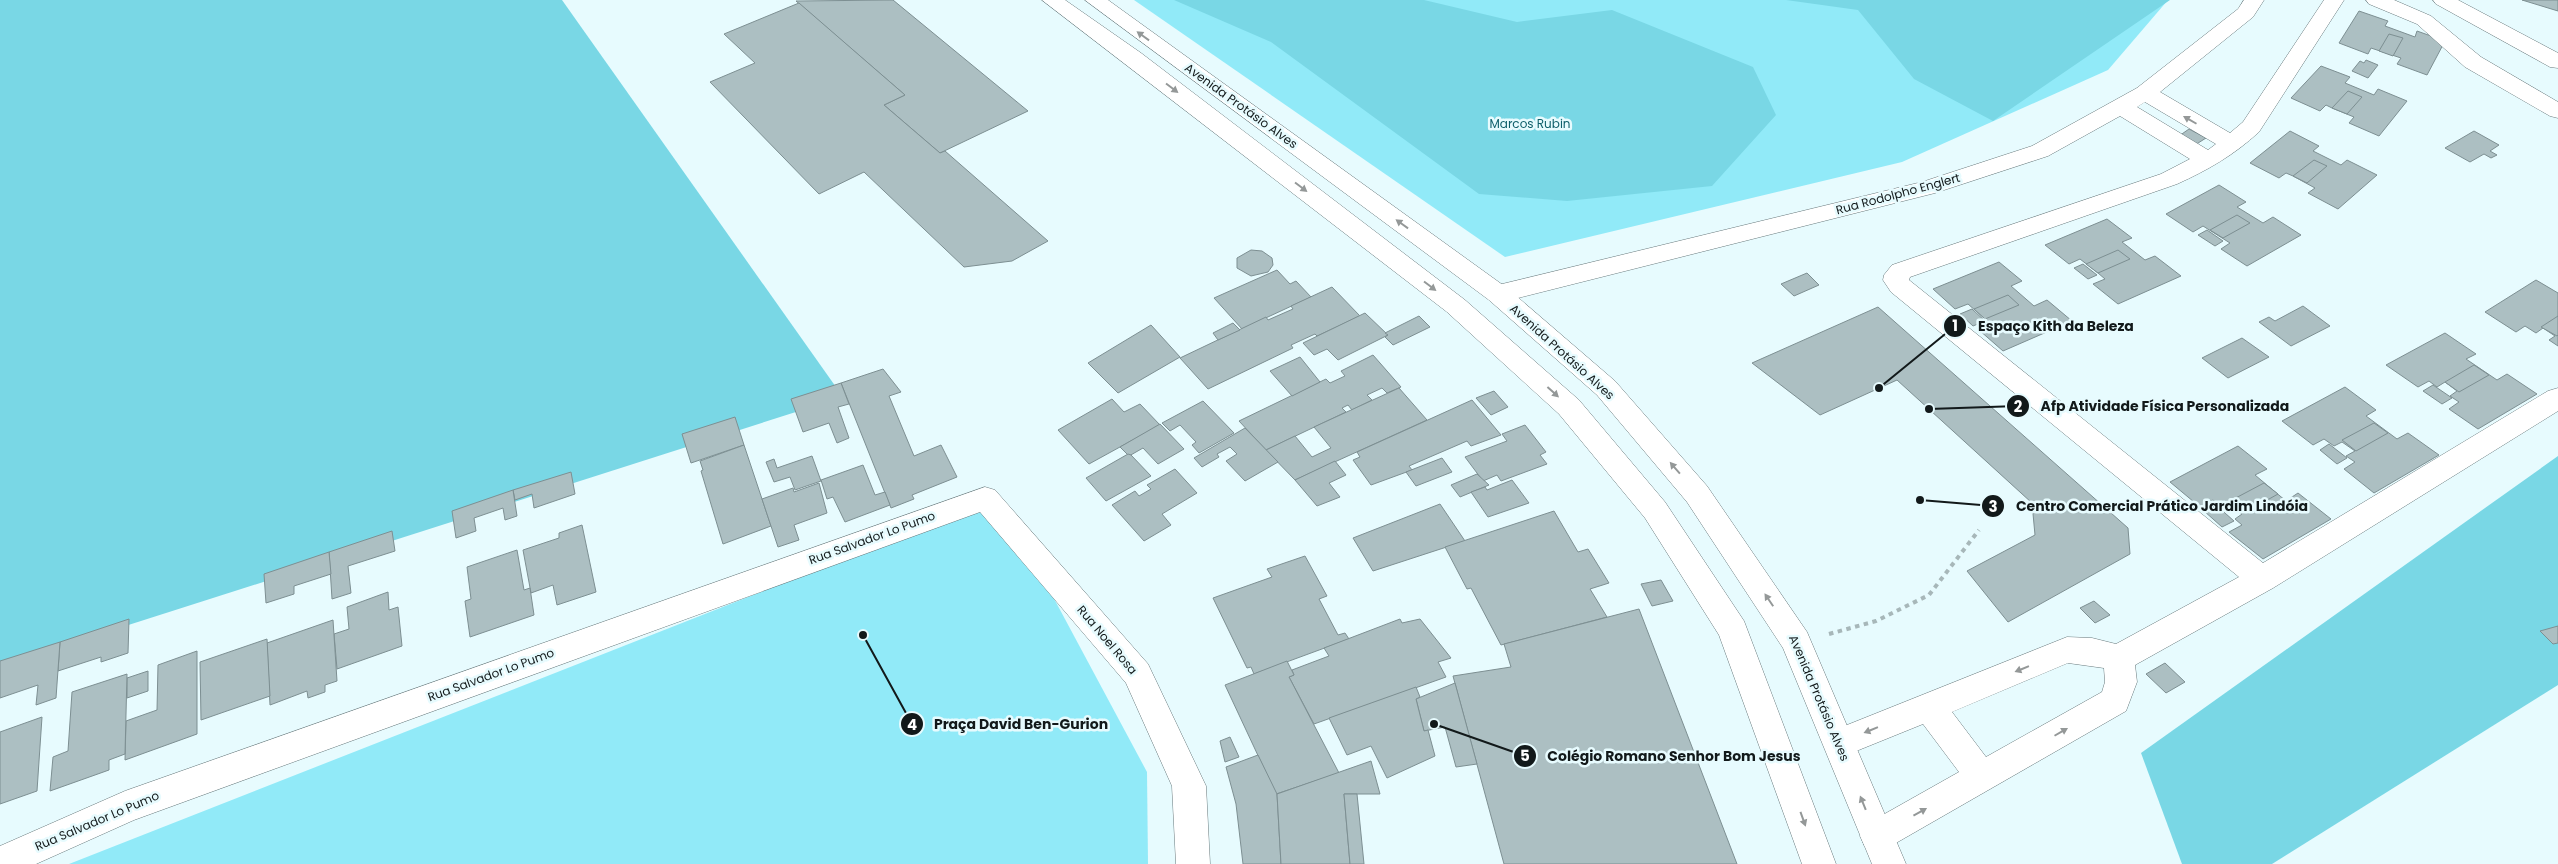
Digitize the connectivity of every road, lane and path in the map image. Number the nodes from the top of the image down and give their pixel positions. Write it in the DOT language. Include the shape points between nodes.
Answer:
graph roads {
  1 [pos="1052,0"];
  2 [pos="1095,0"];
  3 [pos="2254,0"];
  4 [pos="2334,0"];
  5 [pos="2376,0"];
  6 [pos="2442,0"];
  7 [pos="2468,8"];
  8 [pos="2558,62"];
  9 [pos="2145,93"];
  10 [pos="2121,107"];
  11 [pos="2558,111"];
  12 [pos="2232,144"];
  13 [pos="2208,160"];
  14 [pos="1498,294"];
  15 [pos="2558,398"];
  16 [pos="985,498"];
  17 [pos="1979,530"];
  18 [pos="2262,579"];
  19 [pos="1796,641"];
  20 [pos="2119,658"];
  21 [pos="1929,707"];
  22 [pos="1839,744"];
  23 [pos="1982,777"];
  24 [pos="1883,850"];
  25 [pos="0,863"];
  26 [pos="1193,864"];
  27 [pos="1819,864"];
  1 -- 27 [label="street, Avenida Protásio Alves, one-way" via="1133,58 1456,306 1569,407 1655,510 1733,630"];
  14 -- 2 [label="street, Avenida Protásio Alves, one-way"];
  3 -- 9 [label="street, Rua Rodolpho Englert" via="2246,12"];
  4 -- 12 [label="street" via="2251,127"];
  5 -- 11 [label="street" via="2424,20 2473,62"];
  6 -- 7 [label="street"];
  7 -- 8 [label="street"];
  9 -- 10 [label="street, Rua Rodolpho Englert"];
  12 -- 9 [label="street, one-way"];
  10 -- 13 [label="street"];
  10 -- 14 [label="street, Rua Rodolpho Englert" via="2040,151 1928,188"];
  12 -- 13 [label="street"];
  13 -- 18 [label="street" via="2169,179 1901,271 1896,280"];
  19 -- 14 [label="street, Avenida Protásio Alves, one-way" via="1697,494 1606,388"];
  15 -- 18 [label="street"];
  16 -- 25 [label="street, Rua Salvador Lo Pumo" via="124,806"];
  16 -- 26 [label="street, Rua Noel Rosa" via="1138,674 1189,786"];
  17 -- 19 [label="path" via="1929,595 1876,621"];
  18 -- 20 [label="street"];
  19 -- 22 [label="street, Avenida Protásio Alves"];
  20 -- 21 [label="street, one-way" via="2092,651 2067,650"];
  23 -- 20 [label="street, one-way" via="2115,701 2120,682"];
  21 -- 22 [label="street, one-way"];
  21 -- 23 [label="street"];
  24 -- 22 [label="street, Avenida Protásio Alves, one-way"];
  24 -- 23 [label="street, one-way"];
}
